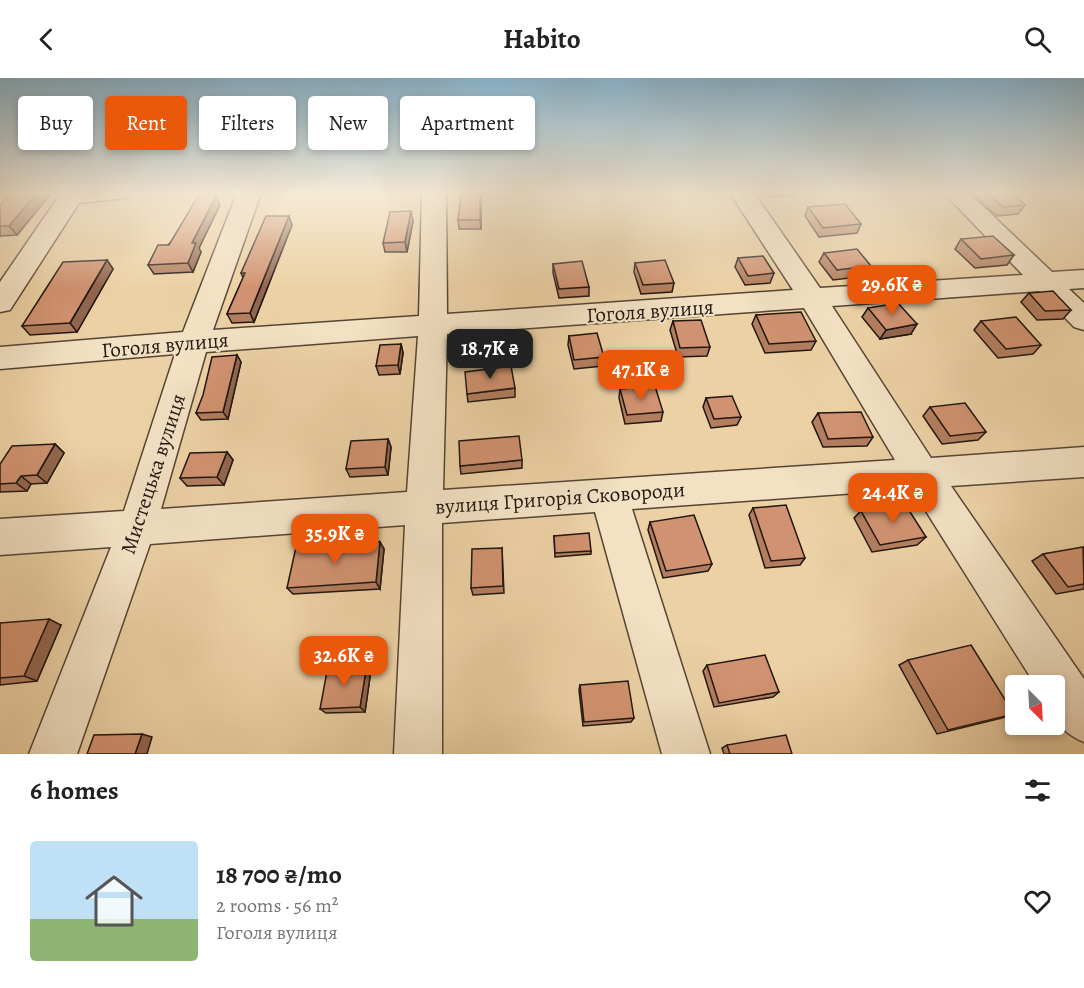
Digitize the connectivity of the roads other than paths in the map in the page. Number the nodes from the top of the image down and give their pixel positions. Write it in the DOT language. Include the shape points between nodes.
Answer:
graph roads {
  1 [pos="52,225"];
  2 [pos="237,225"];
  3 [pos="434,225"];
  4 [pos="763,225"];
  5 [pos="988,225"];
  6 [pos="1084,279"];
  7 [pos="1045,282"];
  8 [pos="813,299"];
  9 [pos="0,303"];
  10 [pos="1084,320"];
  11 [pos="433,326"];
  12 [pos="194,342"];
  13 [pos="0,358"];
  14 [pos="1084,462"];
  15 [pos="923,475"];
  16 [pos="609,495"];
  17 [pos="424,507"];
  18 [pos="137,528"];
  19 [pos="0,537"];
  20 [pos="1084,719"];
  21 [pos="53,754"];
  22 [pos="418,754"];
  23 [pos="686,754"];
  1 -- 9 [label="street"];
  2 -- 12 [label="street, Мистецька вулиця"];
  3 -- 11 [label="street"];
  4 -- 8 [label="street"];
  5 -- 7 [label="street"];
  6 -- 7 [label="street, Гоголя вулиця"];
  7 -- 8 [label="street, Гоголя вулиця"];
  7 -- 10 [label="street"];
  8 -- 11 [label="street, Гоголя вулиця"];
  8 -- 15 [label="street"];
  11 -- 12 [label="street, Гоголя вулиця"];
  11 -- 17 [label="street"];
  12 -- 13 [label="street, Гоголя вулиця"];
  12 -- 18 [label="street, Мистецька вулиця"];
  14 -- 15 [label="street, вулиця Григорія Сковороди"];
  15 -- 16 [label="street, вулиця Григорія Сковороди"];
  15 -- 20 [label="street"];
  16 -- 17 [label="street, вулиця Григорія Сковороди"];
  16 -- 23 [label="street"];
  17 -- 18 [label="street, вулиця Григорія Сковороди"];
  17 -- 22 [label="street"];
  18 -- 19 [label="street, вулиця Григорія Сковороди"];
  18 -- 21 [label="street, Мистецька вулиця"];
}
